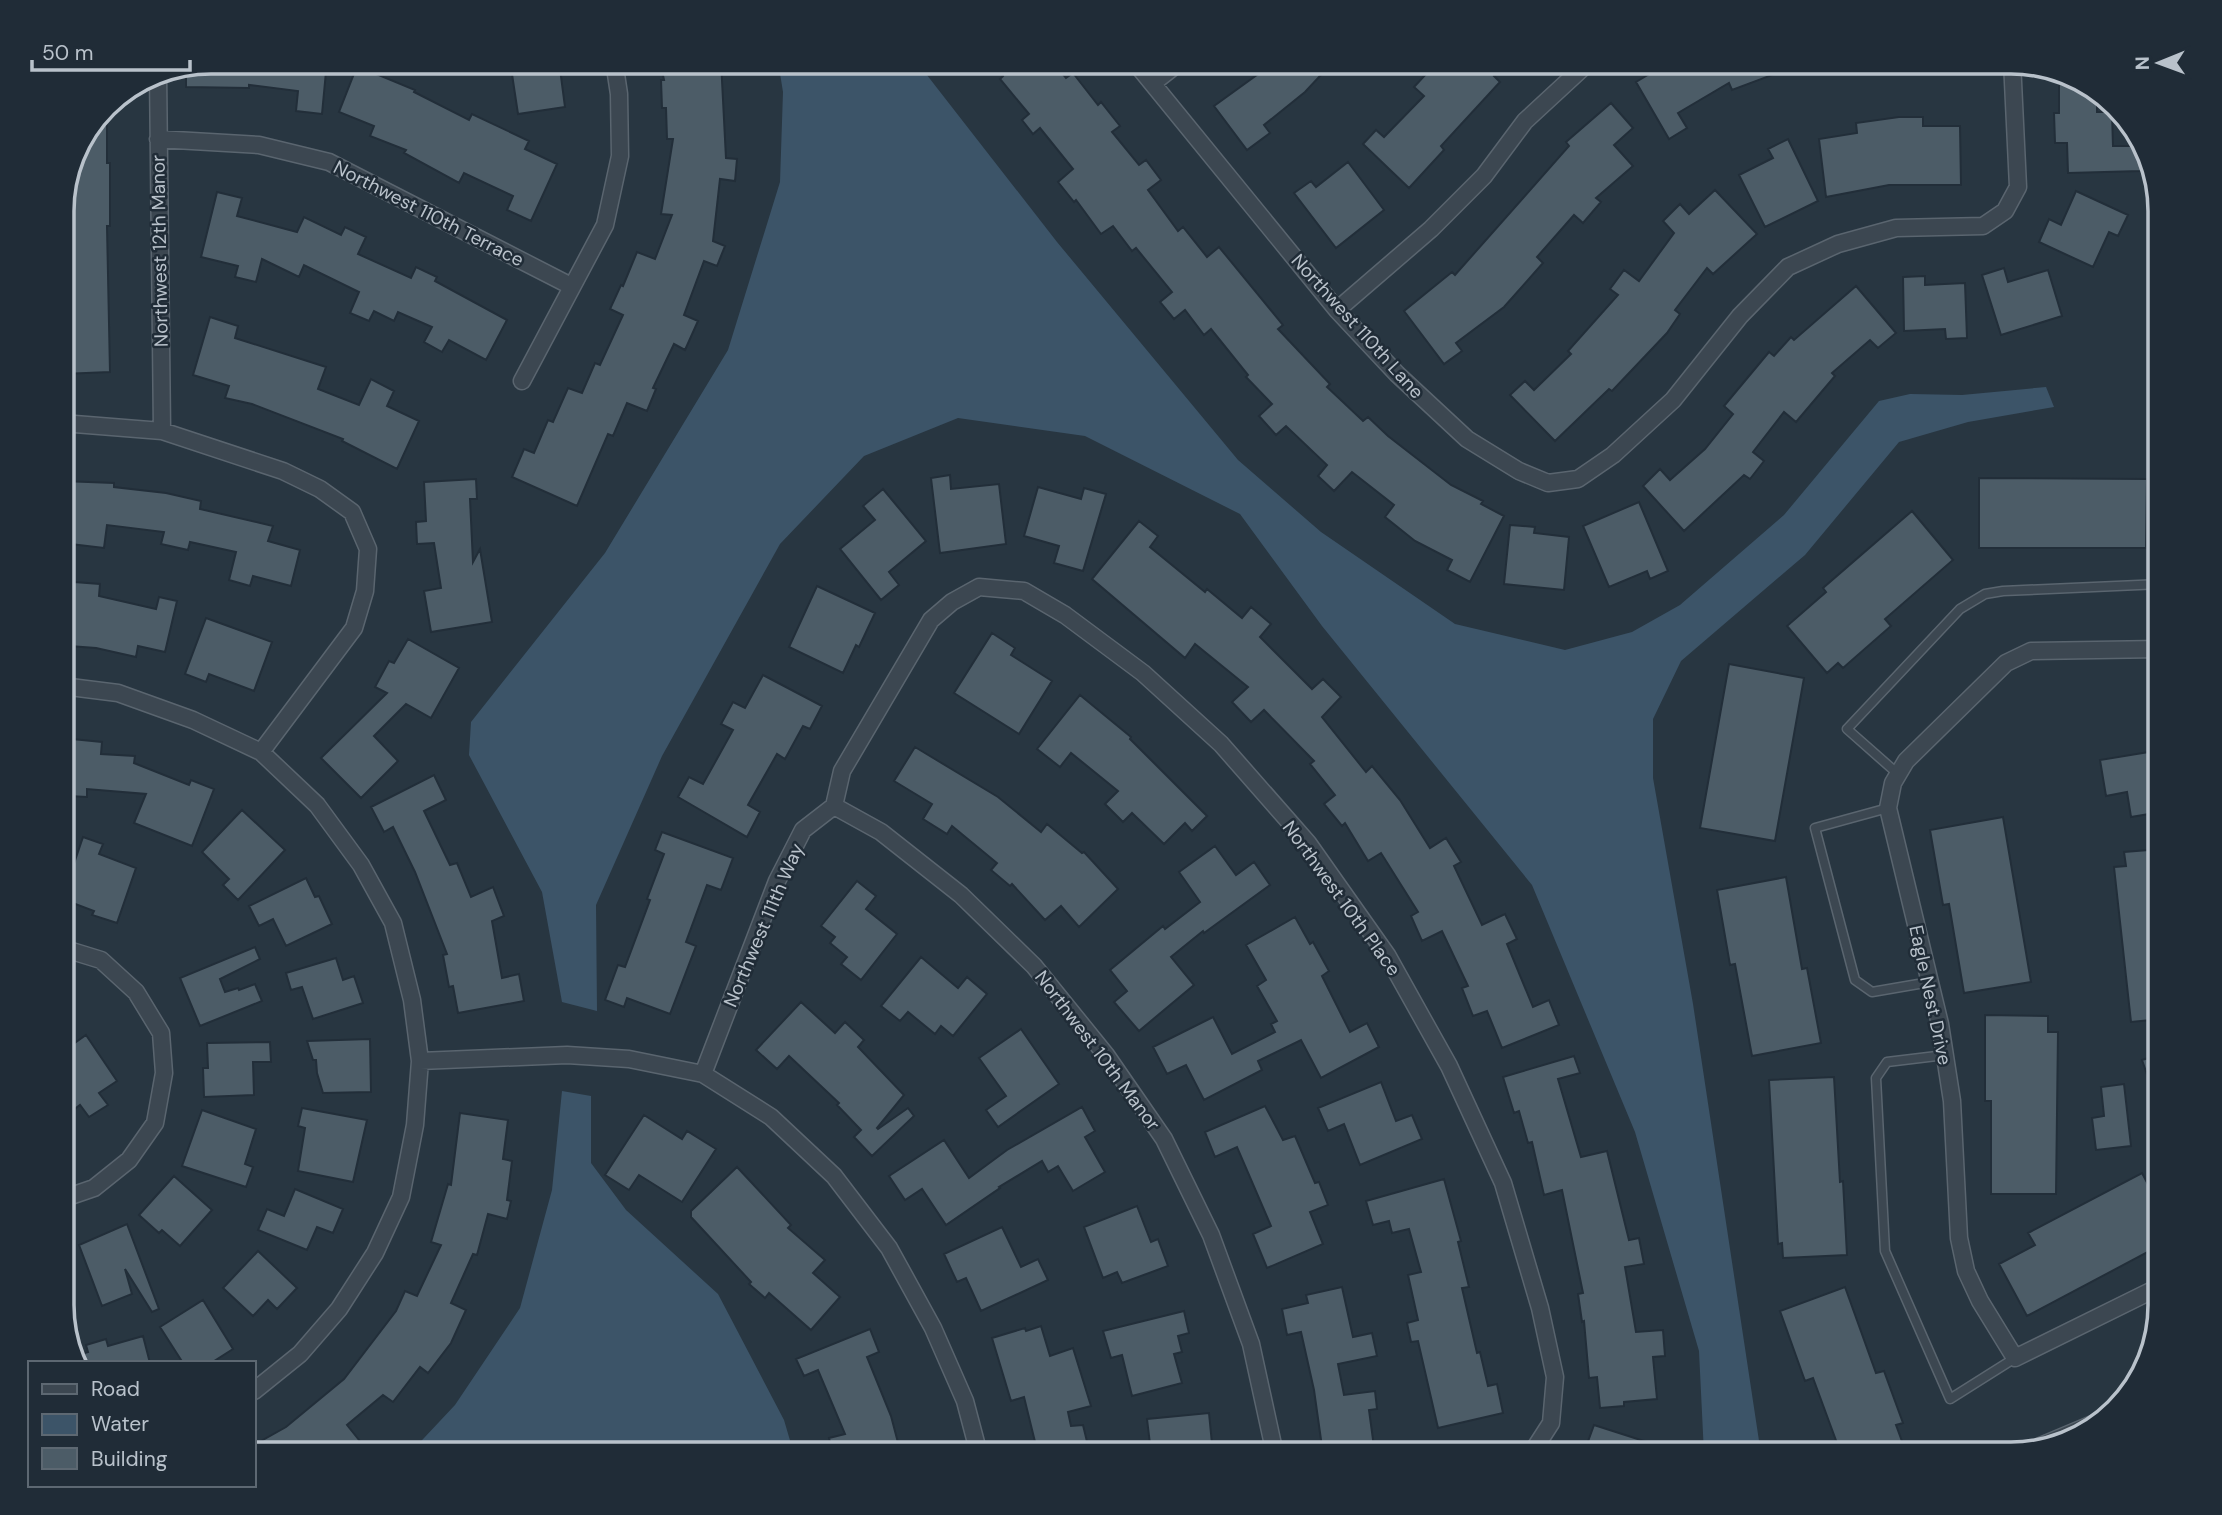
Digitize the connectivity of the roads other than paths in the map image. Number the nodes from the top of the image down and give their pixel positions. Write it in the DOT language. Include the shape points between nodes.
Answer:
graph roads {
  1 [pos="616,74"];
  2 [pos="1145,74"];
  3 [pos="1164,74"];
  4 [pos="1576,74"];
  5 [pos="2013,74"];
  6 [pos="1153,83"];
  7 [pos="158,84"];
  8 [pos="158,139"];
  9 [pos="571,286"];
  10 [pos="1337,310"];
  11 [pos="522,381"];
  12 [pos="74,424"];
  13 [pos="162,431"];
  14 [pos="2148,584"];
  15 [pos="2148,649"];
  16 [pos="74,688"];
  17 [pos="261,752"];
  18 [pos="1898,774"];
  19 [pos="834,806"];
  20 [pos="1888,808"];
  21 [pos="74,952"];
  22 [pos="1930,982"];
  23 [pos="1945,1055"];
  24 [pos="420,1060"];
  25 [pos="703,1074"];
  26 [pos="74,1195"];
  27 [pos="2148,1292"];
  28 [pos="2015,1358"];
  29 [pos="256,1389"];
  30 [pos="976,1442"];
  31 [pos="1272,1442"];
  32 [pos="1539,1442"];
  1 -- 9 [label="street" via="620,156 605,225"];
  2 -- 6 [label="street, Northwest 110th Lane"];
  3 -- 6 [label="street"];
  4 -- 10 [label="street" via="1525,121 1484,176 1431,229"];
  5 -- 10 [label="street, Northwest 110th Lane" via="2018,187 2005,211 1983,226 1896,228 1838,244 1788,267 1741,316 1674,400 1578,479 1548,483 1466,439"];
  6 -- 10 [label="street, Northwest 110th Lane"];
  7 -- 8 [label="street, Northwest 12th Manor"];
  8 -- 9 [label="street, Northwest 110th Terrace" via="259,145 329,162"];
  8 -- 13 [label="street, Northwest 12th Manor"];
  9 -- 11 [label="street"];
  12 -- 13 [label="street"];
  13 -- 17 [label="street" via="283,471 320,489 352,512 368,548 365,591 354,628"];
  14 -- 18 [label="lane" via="2003,590 1984,594 1961,608 1847,729"];
  15 -- 18 [label="street, Eagle Nest Drive" via="2031,651 2006,663"];
  16 -- 17 [label="street" via="118,693 193,720"];
  17 -- 24 [label="street" via="317,805 361,865 393,923 412,1000"];
  18 -- 20 [label="street, Eagle Nest Drive"];
  19 -- 25 [label="street, Northwest 111th Way" via="803,830 777,881"];
  19 -- 31 [label="street, Northwest 10th Manor" via="881,832 961,895 1034,966 1106,1055 1164,1139 1211,1235 1251,1344"];
  19 -- 32 [label="street, Northwest 10th Place" via="842,771 931,620 979,587 1024,591 1065,615 1143,673 1221,744 1308,844 1387,955 1449,1066 1503,1183 1540,1308 1555,1377 1551,1423"];
  20 -- 22 [label="street, Eagle Nest Drive"];
  20 -- 22 [label="lane" via="1815,828 1855,980 1872,992"];
  21 -- 26 [label="street" via="101,960 136,992 161,1033 164,1073 155,1123 129,1160 94,1188"];
  22 -- 23 [label="street, Eagle Nest Drive"];
  23 -- 28 [label="street, Eagle Nest Drive" via="1959,1237 1966,1271"];
  23 -- 28 [label="lane" via="1887,1062 1876,1078 1885,1251 1950,1399"];
  24 -- 25 [label="street" via="567,1055 629,1059"];
  24 -- 29 [label="street" via="415,1125 401,1197 375,1253 339,1309 300,1354"];
  25 -- 30 [label="street" via="771,1117 834,1176 889,1248 933,1328 965,1401"];
  27 -- 28 [label="street"];
}
